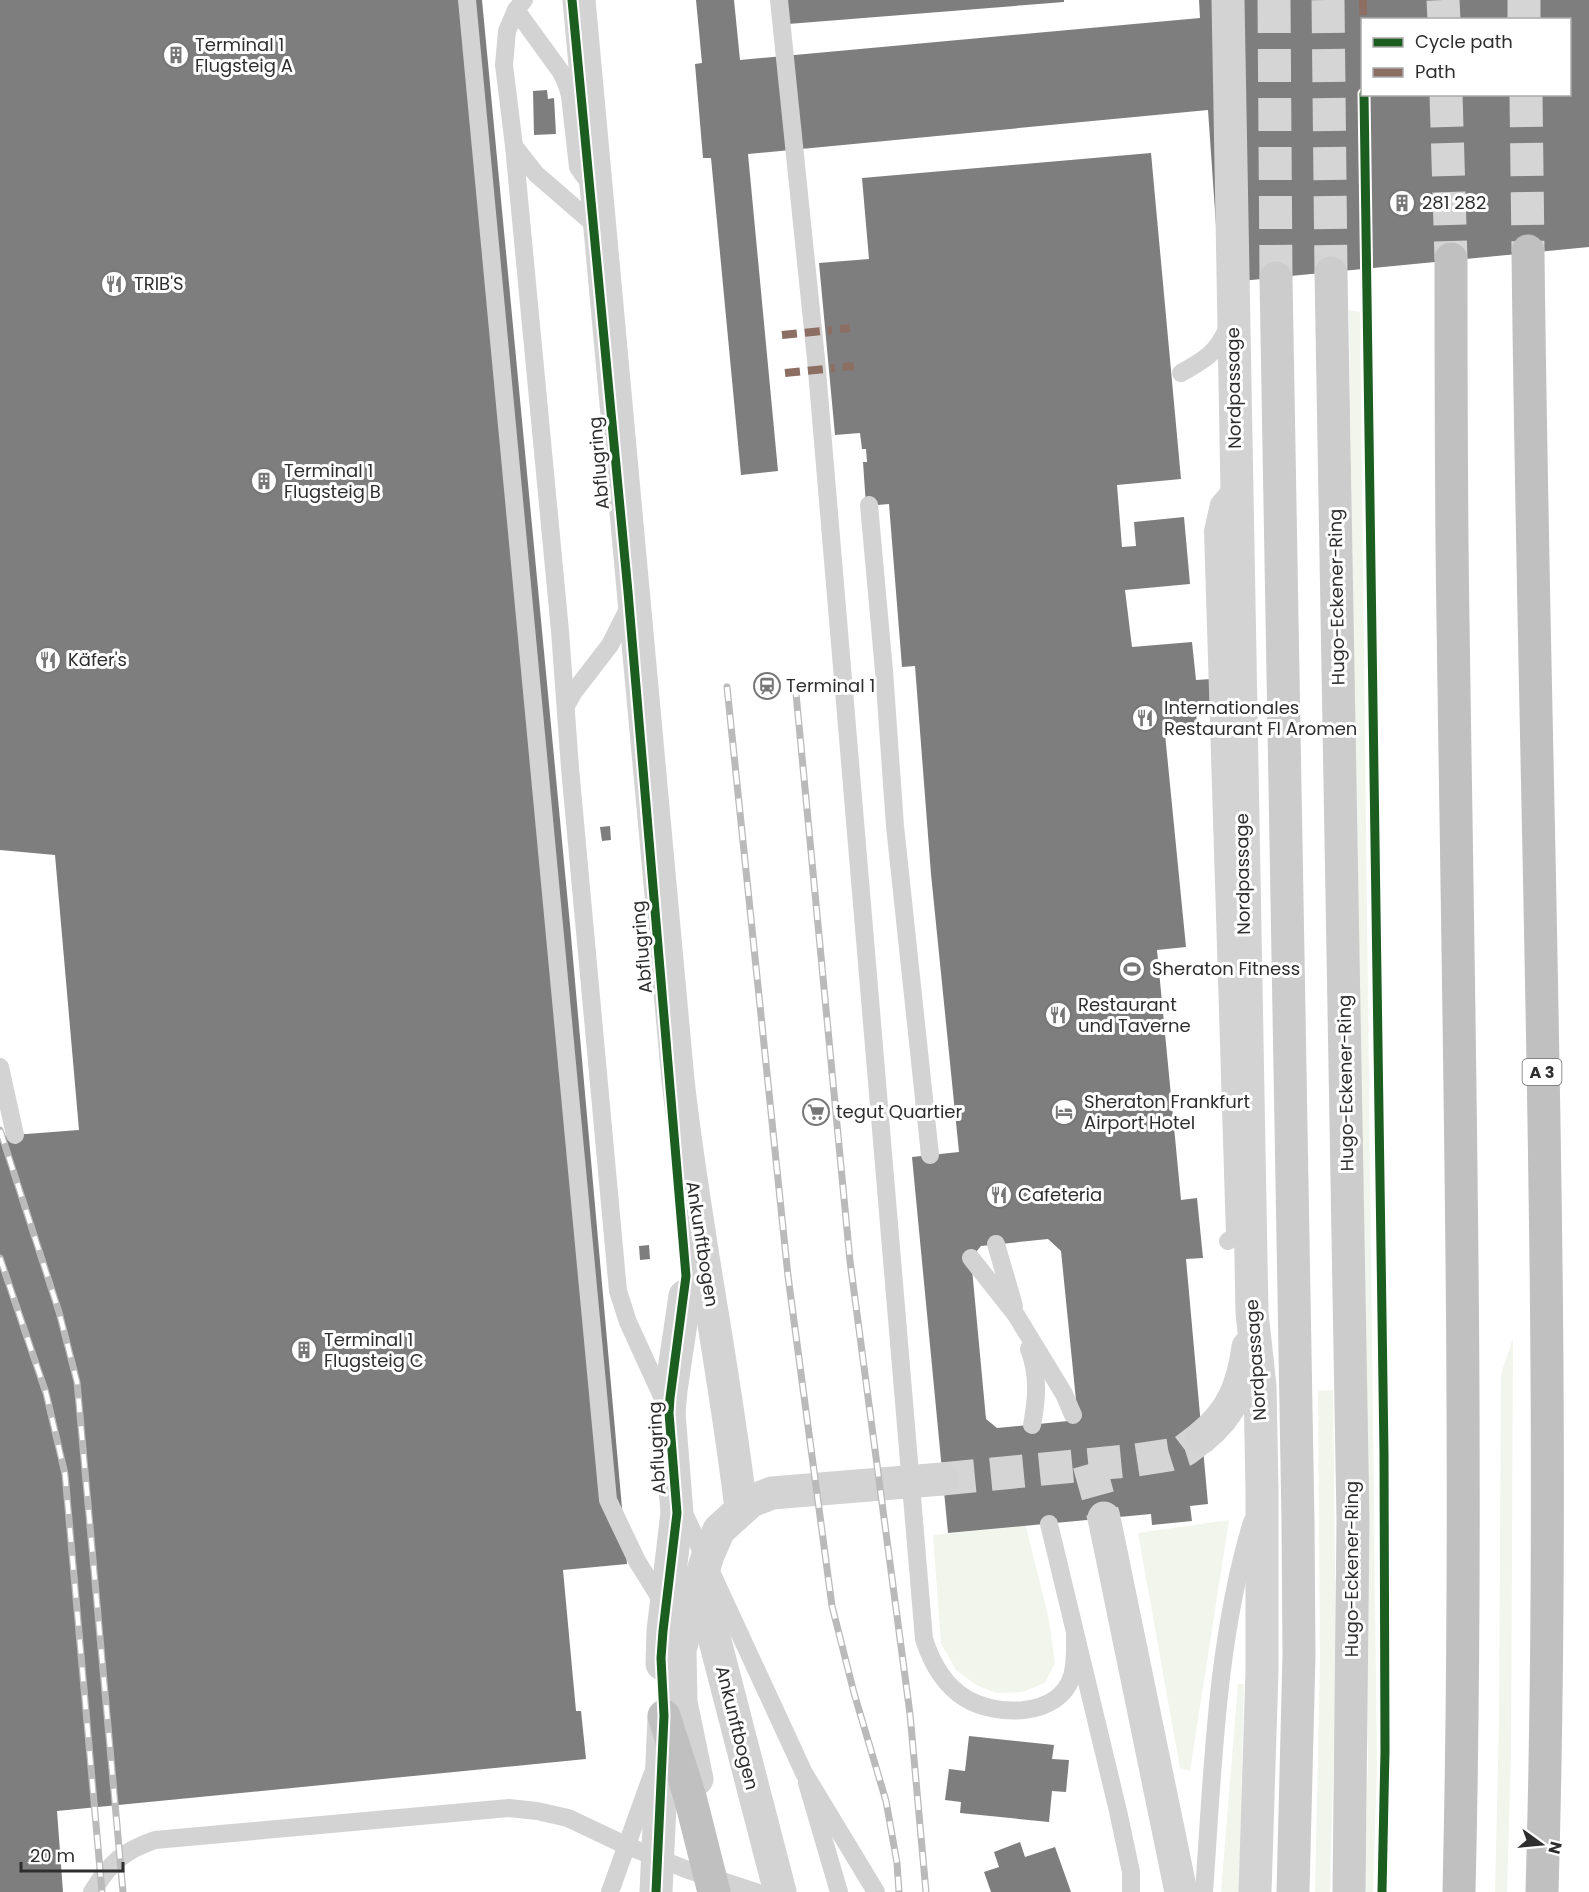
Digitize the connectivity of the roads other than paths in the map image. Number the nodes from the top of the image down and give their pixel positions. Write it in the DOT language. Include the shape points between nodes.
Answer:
graph roads {
  1 [pos="467,0"];
  2 [pos="572,0"];
  3 [pos="579,0"];
  4 [pos="779,0"];
  5 [pos="1228,0"];
  6 [pos="516,3"];
  7 [pos="514,146"];
  8 [pos="590,184"];
  9 [pos="594,225"];
  10 [pos="1528,251"];
  11 [pos="1451,259"];
  12 [pos="1331,273"];
  13 [pos="1276,279"];
  14 [pos="1233,315"];
  15 [pos="1181,373"];
  16 [pos="1236,484"];
  17 [pos="869,505"];
  18 [pos="629,607"];
  19 [pos="566,706"];
  20 [pos="0,1067"];
  21 [pos="15,1135"];
  22 [pos="930,1155"];
  23 [pos="1228,1241"];
  24 [pos="996,1245"];
  25 [pos="971,1258"];
  26 [pos="1252,1313"];
  27 [pos="1016,1315"];
  28 [pos="669,1413"];
  29 [pos="1073,1415"];
  30 [pos="1032,1425"];
  31 [pos="1202,1437"];
  32 [pos="942,1479"];
  33 [pos="910,1482"];
  34 [pos="1262,1489"];
  35 [pos="677,1498"];
  36 [pos="741,1509"];
  37 [pos="1104,1518"];
  38 [pos="1049,1524"];
  39 [pos="700,1583"];
  40 [pos="666,1608"];
  41 [pos="1075,1634"];
  42 [pos="673,1709"];
  43 [pos="804,1773"];
  44 [pos="1208,1840"];
  45 [pos="625,1845"];
  46 [pos="717,1888"];
  47 [pos="92,1892"];
  48 [pos="610,1892"];
  49 [pos="656,1892"];
  50 [pos="756,1892"];
  51 [pos="780,1892"];
  52 [pos="839,1892"];
  53 [pos="876,1892"];
  54 [pos="1131,1892"];
  55 [pos="1181,1892"];
  56 [pos="1199,1892"];
  57 [pos="1204,1892"];
  58 [pos="1255,1892"];
  59 [pos="1293,1892"];
  60 [pos="1349,1892"];
  61 [pos="1459,1892"];
  62 [pos="1542,1892"];
  1 -- 40 [label="lane" via="608,1500 637,1561"];
  2 -- 8 [label="street, Abflugring"];
  3 -- 36 [label="street, Ankunftbogen" via="678,1080"];
  4 -- 33 [label="lane" via="816,359"];
  5 -- 14 [label="street, Nordpassage"];
  6 -- 7 [label="lane" via="507,31 504,65"];
  6 -- 8 [label="lane, bridge" via="567,86 578,167"];
  7 -- 9 [label="lane, bridge" via="536,174"];
  7 -- 19 [label="lane, bridge"];
  8 -- 9 [label="street, Abflugring"];
  9 -- 18 [label="street, Abflugring"];
  10 -- 62 [label="highway, A 3" via="1548,1502"];
  11 -- 61 [label="highway" via="1464,1297"];
  12 -- 60 [label="street, Hugo-Eckener-Ring" via="1353,1520"];
  13 -- 59 [label="street" via="1298,1532"];
  14 -- 15 [label="lane" via="1223,339 1208,358"];
  14 -- 16 [label="street, Nordpassage"];
  16 -- 23 [label="lane" via="1219,504 1213,531 1234,1236"];
  16 -- 26 [label="street, Nordpassage"];
  17 -- 22 [label="lane" via="895,826"];
  18 -- 19 [label="lane, bridge" via="610,645"];
  18 -- 28 [label="street, Abflugring, bridge" via="686,1276"];
  19 -- 28 [label="lane" via="618,1291 628,1323"];
  20 -- 21 [label="lane"];
  24 -- 27 [label="lane"];
  25 -- 27 [label="lane"];
  26 -- 31 [label="street" via="1246,1359 1230,1407"];
  26 -- 34 [label="street, Nordpassage" via="1260,1386"];
  27 -- 29 [label="lane"];
  27 -- 30 [label="lane" via="1037,1380"];
  28 -- 35 [label="street, Abflugring"];
  32 -- 33 [label="street"];
  33 -- 36 [label="street" via="772,1493"];
  33 -- 41 [label="lane" via="924,1639 944,1679 964,1698 986,1708 1009,1711 1031,1709 1054,1700 1072,1677"];
  34 -- 44 [label="lane" via="1243,1551 1223,1661"];
  34 -- 58 [label="street, Nordpassage" via="1262,1671"];
  35 -- 40 [label="street, Abflugring"];
  35 -- 43 [label="lane, bridge"];
  36 -- 39 [label="street" via="719,1530"];
  37 -- 55 [label="street"];
  38 -- 41 [label="lane"];
  39 -- 42 [label="street, Abflugring" via="680,1650"];
  39 -- 51 [label="street, Ankunftbogen"];
  40 -- 42 [label="street, Abflugring" via="662,1658"];
  41 -- 54 [label="lane" via="1118,1811 1131,1872"];
  42 -- 45 [label="lane"];
  42 -- 46 [label="highway, bridge" via="690,1797"];
  42 -- 49 [label="street, Abflugring, bridge"];
  43 -- 52 [label="lane, bridge"];
  43 -- 53 [label="lane, bridge"];
  44 -- 56 [label="lane"];
  44 -- 57 [label="lane"];
  45 -- 46 [label="lane"];
  45 -- 47 [label="lane" via="568,1818 509,1808 470,1810 155,1840 116,1859"];
  45 -- 48 [label="lane"];
  46 -- 50 [label="lane"];
}
